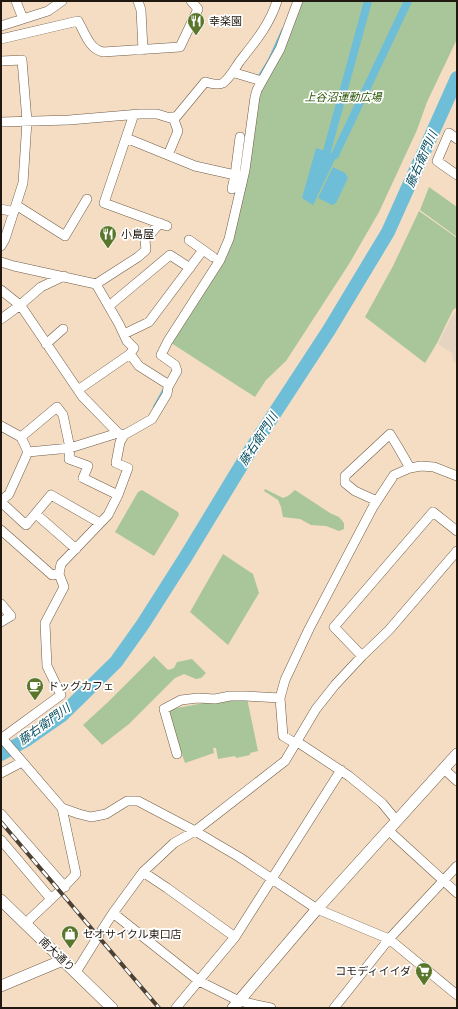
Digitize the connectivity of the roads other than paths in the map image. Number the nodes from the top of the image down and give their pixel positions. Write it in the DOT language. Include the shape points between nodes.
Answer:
graph roads {
  1 [pos="16,1"];
  2 [pos="62,1"];
  3 [pos="138,1"];
  4 [pos="191,1"];
  5 [pos="277,1"];
  6 [pos="298,1"];
  7 [pos="23,19"];
  8 [pos="1,26"];
  9 [pos="1,39"];
  10 [pos="143,50"];
  11 [pos="1,61"];
  12 [pos="231,74"];
  13 [pos="262,81"];
  14 [pos="134,114"];
  15 [pos="173,117"];
  16 [pos="1,122"];
  17 [pos="27,122"];
  18 [pos="240,137"];
  19 [pos="126,138"];
  20 [pos="457,139"];
  21 [pos="168,155"];
  22 [pos="235,175"];
  23 [pos="457,175"];
  24 [pos="232,189"];
  25 [pos="87,199"];
  26 [pos="1,209"];
  27 [pos="15,209"];
  28 [pos="189,240"];
  29 [pos="1,246"];
  30 [pos="203,250"];
  31 [pos="213,257"];
  32 [pos="1,262"];
  33 [pos="190,268"];
  34 [pos="64,276"];
  35 [pos="96,284"];
  36 [pos="1,290"];
  37 [pos="20,305"];
  38 [pos="109,306"];
  39 [pos="1,319"];
  40 [pos="63,329"];
  41 [pos="124,334"];
  42 [pos="46,344"];
  43 [pos="130,354"];
  44 [pos="169,385"];
  45 [pos="78,390"];
  46 [pos="1,426"];
  47 [pos="121,434"];
  48 [pos="21,437"];
  49 [pos="70,448"];
  50 [pos="28,452"];
  51 [pos="410,468"];
  52 [pos="457,476"];
  53 [pos="118,495"];
  54 [pos="1,501"];
  55 [pos="377,501"];
  56 [pos="36,514"];
  57 [pos="100,523"];
  58 [pos="1,530"];
  59 [pos="457,532"];
  60 [pos="76,549"];
  61 [pos="456,554"];
  62 [pos="59,574"];
  63 [pos="1,604"];
  64 [pos="1,622"];
  65 [pos="362,656"];
  66 [pos="280,698"];
  67 [pos="3,738"];
  68 [pos="296,742"];
  69 [pos="177,754"];
  70 [pos="457,754"];
  71 [pos="20,759"];
  72 [pos="444,768"];
  73 [pos="341,770"];
  74 [pos="1,773"];
  75 [pos="457,781"];
  76 [pos="62,808"];
  77 [pos="1,814"];
  78 [pos="396,820"];
  79 [pos="388,830"];
  80 [pos="195,831"];
  81 [pos="1,840"];
  82 [pos="457,866"];
  83 [pos="143,872"];
  84 [pos="272,879"];
  85 [pos="444,880"];
  86 [pos="65,887"];
  87 [pos="457,893"];
  88 [pos="51,899"];
  89 [pos="1,900"];
  90 [pos="317,909"];
  91 [pos="113,913"];
  92 [pos="25,924"];
  93 [pos="235,937"];
  94 [pos="389,939"];
  95 [pos="63,960"];
  96 [pos="76,972"];
  97 [pos="199,981"];
  98 [pos="1,986"];
  99 [pos="457,995"];
  100 [pos="236,1004"];
  101 [pos="112,1008"];
  102 [pos="176,1008"];
  103 [pos="271,1008"];
  104 [pos="334,1008"];
  1 -- 7 [label="street"];
  2 -- 7 [label="street" via="48,11"];
  3 -- 10 [label="street" via="141,10"];
  4 -- 10 [label="street" via="198,9 180,47"];
  5 -- 12 [label="street" via="273,14"];
  6 -- 13 [label="street" via="280,49"];
  7 -- 8 [label="street"];
  9 -- 10 [label="street" via="78,21 91,45 97,50"];
  11 -- 17 [label="street" via="22,60"];
  12 -- 13 [label="street"];
  12 -- 15 [label="street" via="222,83 205,82 177,116"];
  13 -- 44 [label="street" via="255,97 246,170 229,239 220,260 171,335 161,355 175,365 177,371"];
  14 -- 15 [label="street"];
  14 -- 17 [label="street"];
  14 -- 19 [label="street"];
  15 -- 21 [label="street" via="178,131"];
  16 -- 17 [label="street"];
  17 -- 27 [label="street" via="23,183"];
  18 -- 22 [label="street"];
  19 -- 21 [label="street"];
  19 -- 35 [label="street" via="104,203 164,224 145,240 146,250"];
  20 -- 23 [label="street" via="449,133 437,160"];
  21 -- 22 [label="street" via="195,166"];
  22 -- 24 [label="street"];
  25 -- 27 [label="street" via="65,236"];
  26 -- 27 [label="street"];
  27 -- 29 [label="street"];
  28 -- 30 [label="street"];
  30 -- 31 [label="street"];
  30 -- 33 [label="street"];
  32 -- 34 [label="street"];
  33 -- 38 [label="street" via="170,255"];
  33 -- 41 [label="street" via="148,322"];
  34 -- 35 [label="street"];
  34 -- 37 [label="street" via="41,287"];
  35 -- 38 [label="street"];
  36 -- 37 [label="street"];
  37 -- 39 [label="street"];
  37 -- 42 [label="street"];
  38 -- 41 [label="street"];
  40 -- 42 [label="street"];
  41 -- 43 [label="street" via="134,348"];
  42 -- 45 [label="street"];
  43 -- 44 [label="street" via="139,366"];
  43 -- 45 [label="street"];
  44 -- 47 [label="street" via="167,394 152,419"];
  45 -- 47 [label="street"];
  46 -- 48 [label="street"];
  47 -- 49 [label="street"];
  47 -- 53 [label="street" via="116,463 128,468"];
  48 -- 49 [label="street" via="57,407 63,415"];
  48 -- 50 [label="street"];
  49 -- 50 [label="street"];
  49 -- 53 [label="street" via="69,459 88,466 83,478"];
  50 -- 54 [label="street" via="8,494"];
  51 -- 52 [label="street" via="434,467"];
  51 -- 55 [label="street" via="394,475"];
  51 -- 55 [label="street" via="390,434 345,476 345,483 355,491"];
  53 -- 57 [label="street" via="108,515"];
  54 -- 56 [label="street" via="26,525"];
  55 -- 66 [label="street" via="309,629 285,680"];
  56 -- 57 [label="street" via="51,495"];
  56 -- 60 [label="street"];
  57 -- 60 [label="street"];
  58 -- 62 [label="street" via="52,575"];
  59 -- 65 [label="street" via="433,512 334,627"];
  60 -- 62 [label="street" via="61,564"];
  61 -- 65 [label="street" via="389,630"];
  62 -- 67 [label="street" via="64,587 45,624 47,666 61,694"];
  63 -- 64 [label="street" via="12,616"];
  65 -- 68 [label="street" via="316,709"];
  66 -- 68 [label="street" via="283,736"];
  66 -- 69 [label="street" via="198,698 181,700 164,709"];
  67 -- 71 [label="street"];
  68 -- 73 [label="street"];
  68 -- 80 [label="street" via="284,761"];
  70 -- 72 [label="street"];
  71 -- 74 [label="street"];
  71 -- 76 [label="street"];
  72 -- 75 [label="street"];
  72 -- 78 [label="street"];
  73 -- 78 [label="street" via="382,803"];
  73 -- 84 [label="street"];
  76 -- 80 [label="street" via="91,817 106,814 127,801 138,801"];
  76 -- 86 [label="street" via="76,874"];
  77 -- 86 [label="street"];
  78 -- 79 [label="street"];
  79 -- 85 [label="street"];
  79 -- 90 [label="street"];
  80 -- 83 [label="street" via="174,843"];
  80 -- 84 [label="street"];
  81 -- 88 [label="street"];
  82 -- 85 [label="street"];
  83 -- 91 [label="street"];
  83 -- 93 [label="street"];
  84 -- 90 [label="street"];
  84 -- 93 [label="street"];
  85 -- 87 [label="street"];
  85 -- 94 [label="street"];
  86 -- 88 [label="street"];
  88 -- 92 [label="street"];
  89 -- 92 [label="street, 南大通り"];
  90 -- 94 [label="street"];
  90 -- 100 [label="street"];
  91 -- 96 [label="street"];
  91 -- 97 [label="street"];
  92 -- 95 [label="street, 南大通り"];
  93 -- 97 [label="street"];
  94 -- 99 [label="street"];
  94 -- 104 [label="street"];
  95 -- 96 [label="street, 南大通り"];
  95 -- 98 [label="street"];
  96 -- 101 [label="street, 南大通り"];
  97 -- 100 [label="street"];
  97 -- 102 [label="street"];
  100 -- 103 [label="street"];
}
